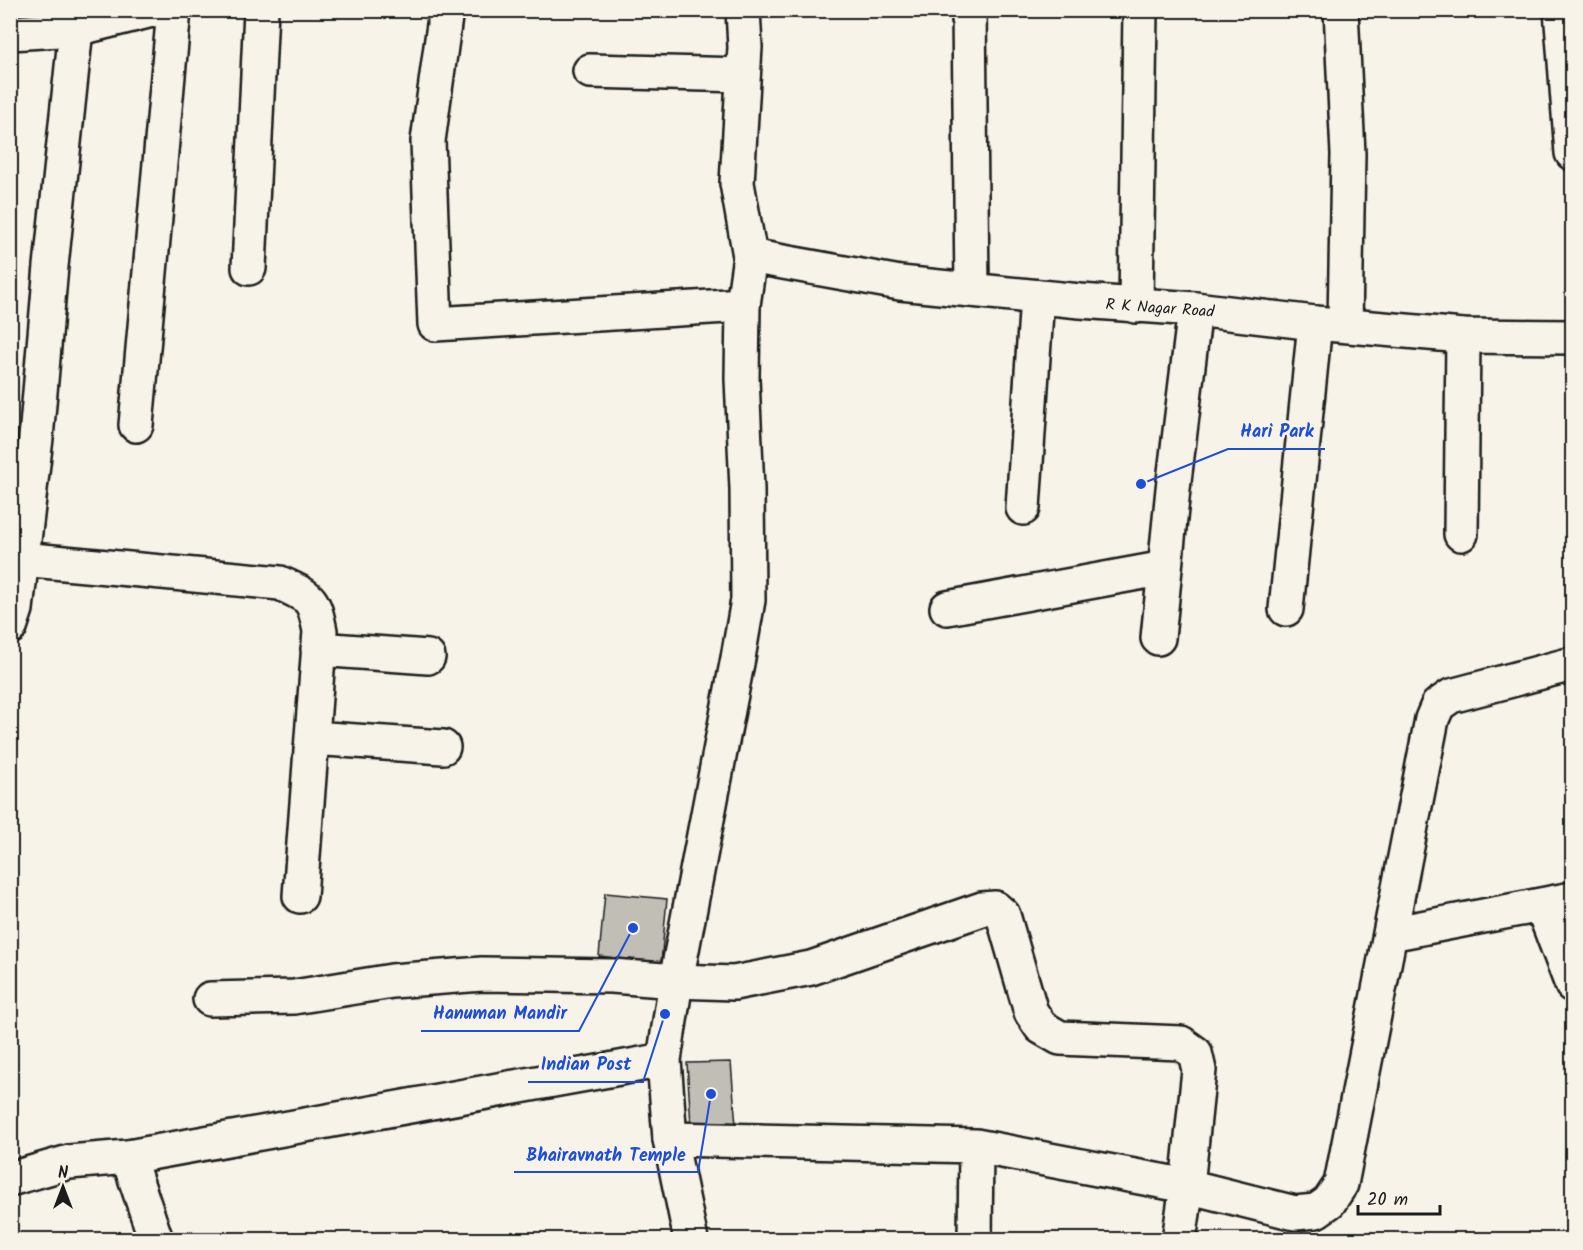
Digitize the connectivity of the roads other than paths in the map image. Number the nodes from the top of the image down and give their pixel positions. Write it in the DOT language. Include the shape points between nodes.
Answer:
graph roads {
  1 [pos="152,10"];
  2 [pos="174,10"];
  3 [pos="261,10"];
  4 [pos="446,10"];
  5 [pos="743,10"];
  6 [pos="969,10"];
  7 [pos="1140,10"];
  8 [pos="1341,10"];
  9 [pos="1561,10"];
  10 [pos="76,29"];
  11 [pos="10,33"];
  12 [pos="590,71"];
  13 [pos="743,75"];
  14 [pos="1572,153"];
  15 [pos="750,256"];
  16 [pos="249,268"];
  17 [pos="972,290"];
  18 [pos="1037,297"];
  19 [pos="743,304"];
  20 [pos="1136,306"];
  21 [pos="1195,309"];
  22 [pos="1330,324"];
  23 [pos="1463,336"];
  24 [pos="1572,337"];
  25 [pos="136,425"];
  26 [pos="1023,508"];
  27 [pos="1461,534"];
  28 [pos="19,538"];
  29 [pos="1165,568"];
  30 [pos="946,608"];
  31 [pos="1286,609"];
  32 [pos="10,627"];
  33 [pos="1158,638"];
  34 [pos="318,649"];
  35 [pos="428,657"];
  36 [pos="1572,664"];
  37 [pos="312,738"];
  38 [pos="443,747"];
  39 [pos="300,896"];
  40 [pos="1557,902"];
  41 [pos="1390,934"];
  42 [pos="676,981"];
  43 [pos="1572,985"];
  44 [pos="210,999"];
  45 [pos="664,1060"];
  46 [pos="670,1139"];
  47 [pos="976,1146"];
  48 [pos="129,1157"];
  49 [pos="10,1179"];
  50 [pos="1187,1186"];
  51 [pos="156,1239"];
  52 [pos="691,1239"];
  53 [pos="975,1239"];
  54 [pos="1179,1239"];
  1 -- 10 [label="street"];
  2 -- 25 [label="street"];
  3 -- 16 [label="street"];
  4 -- 19 [label="street" via="428,141 435,324"];
  5 -- 13 [label="street"];
  6 -- 17 [label="street"];
  7 -- 20 [label="street"];
  8 -- 22 [label="street" via="1348,154"];
  9 -- 14 [label="street"];
  10 -- 11 [label="street"];
  10 -- 28 [label="street" via="35,448"];
  12 -- 13 [label="street"];
  13 -- 15 [label="street" via="737,183"];
  15 -- 17 [label="street, R K Nagar Road" via="900,283"];
  15 -- 19 [label="street"];
  17 -- 18 [label="street, R K Nagar Road"];
  18 -- 20 [label="street, R K Nagar Road"];
  18 -- 26 [label="street"];
  19 -- 42 [label="street" via="748,600"];
  20 -- 21 [label="street, R K Nagar Road"];
  21 -- 22 [label="street, R K Nagar Road"];
  21 -- 29 [label="street"];
  22 -- 23 [label="street, R K Nagar Road"];
  22 -- 31 [label="street"];
  23 -- 24 [label="street, R K Nagar Road"];
  23 -- 27 [label="street"];
  28 -- 32 [label="street" via="16,609"];
  28 -- 34 [label="street" via="280,583 311,600 316,608"];
  29 -- 30 [label="street"];
  29 -- 33 [label="street"];
  34 -- 35 [label="street"];
  34 -- 37 [label="street"];
  36 -- 41 [label="street" via="1451,696 1438,705 1432,719"];
  37 -- 38 [label="street"];
  37 -- 39 [label="street"];
  40 -- 41 [label="street"];
  40 -- 43 [label="street"];
  41 -- 50 [label="street" via="1341,1184 1329,1202 1316,1211 1295,1213"];
  42 -- 44 [label="street" via="482,974 392,981 294,997"];
  42 -- 45 [label="street"];
  42 -- 50 [label="street" via="734,983 811,968 982,909 995,908 1003,915 1031,1012 1041,1027 1060,1038 1181,1043 1195,1053 1199,1070"];
  45 -- 46 [label="street"];
  45 -- 48 [label="street"];
  46 -- 47 [label="street"];
  46 -- 52 [label="street"];
  47 -- 50 [label="street"];
  47 -- 53 [label="street"];
  48 -- 49 [label="street" via="69,1162"];
  48 -- 51 [label="street"];
  50 -- 54 [label="street"];
}
